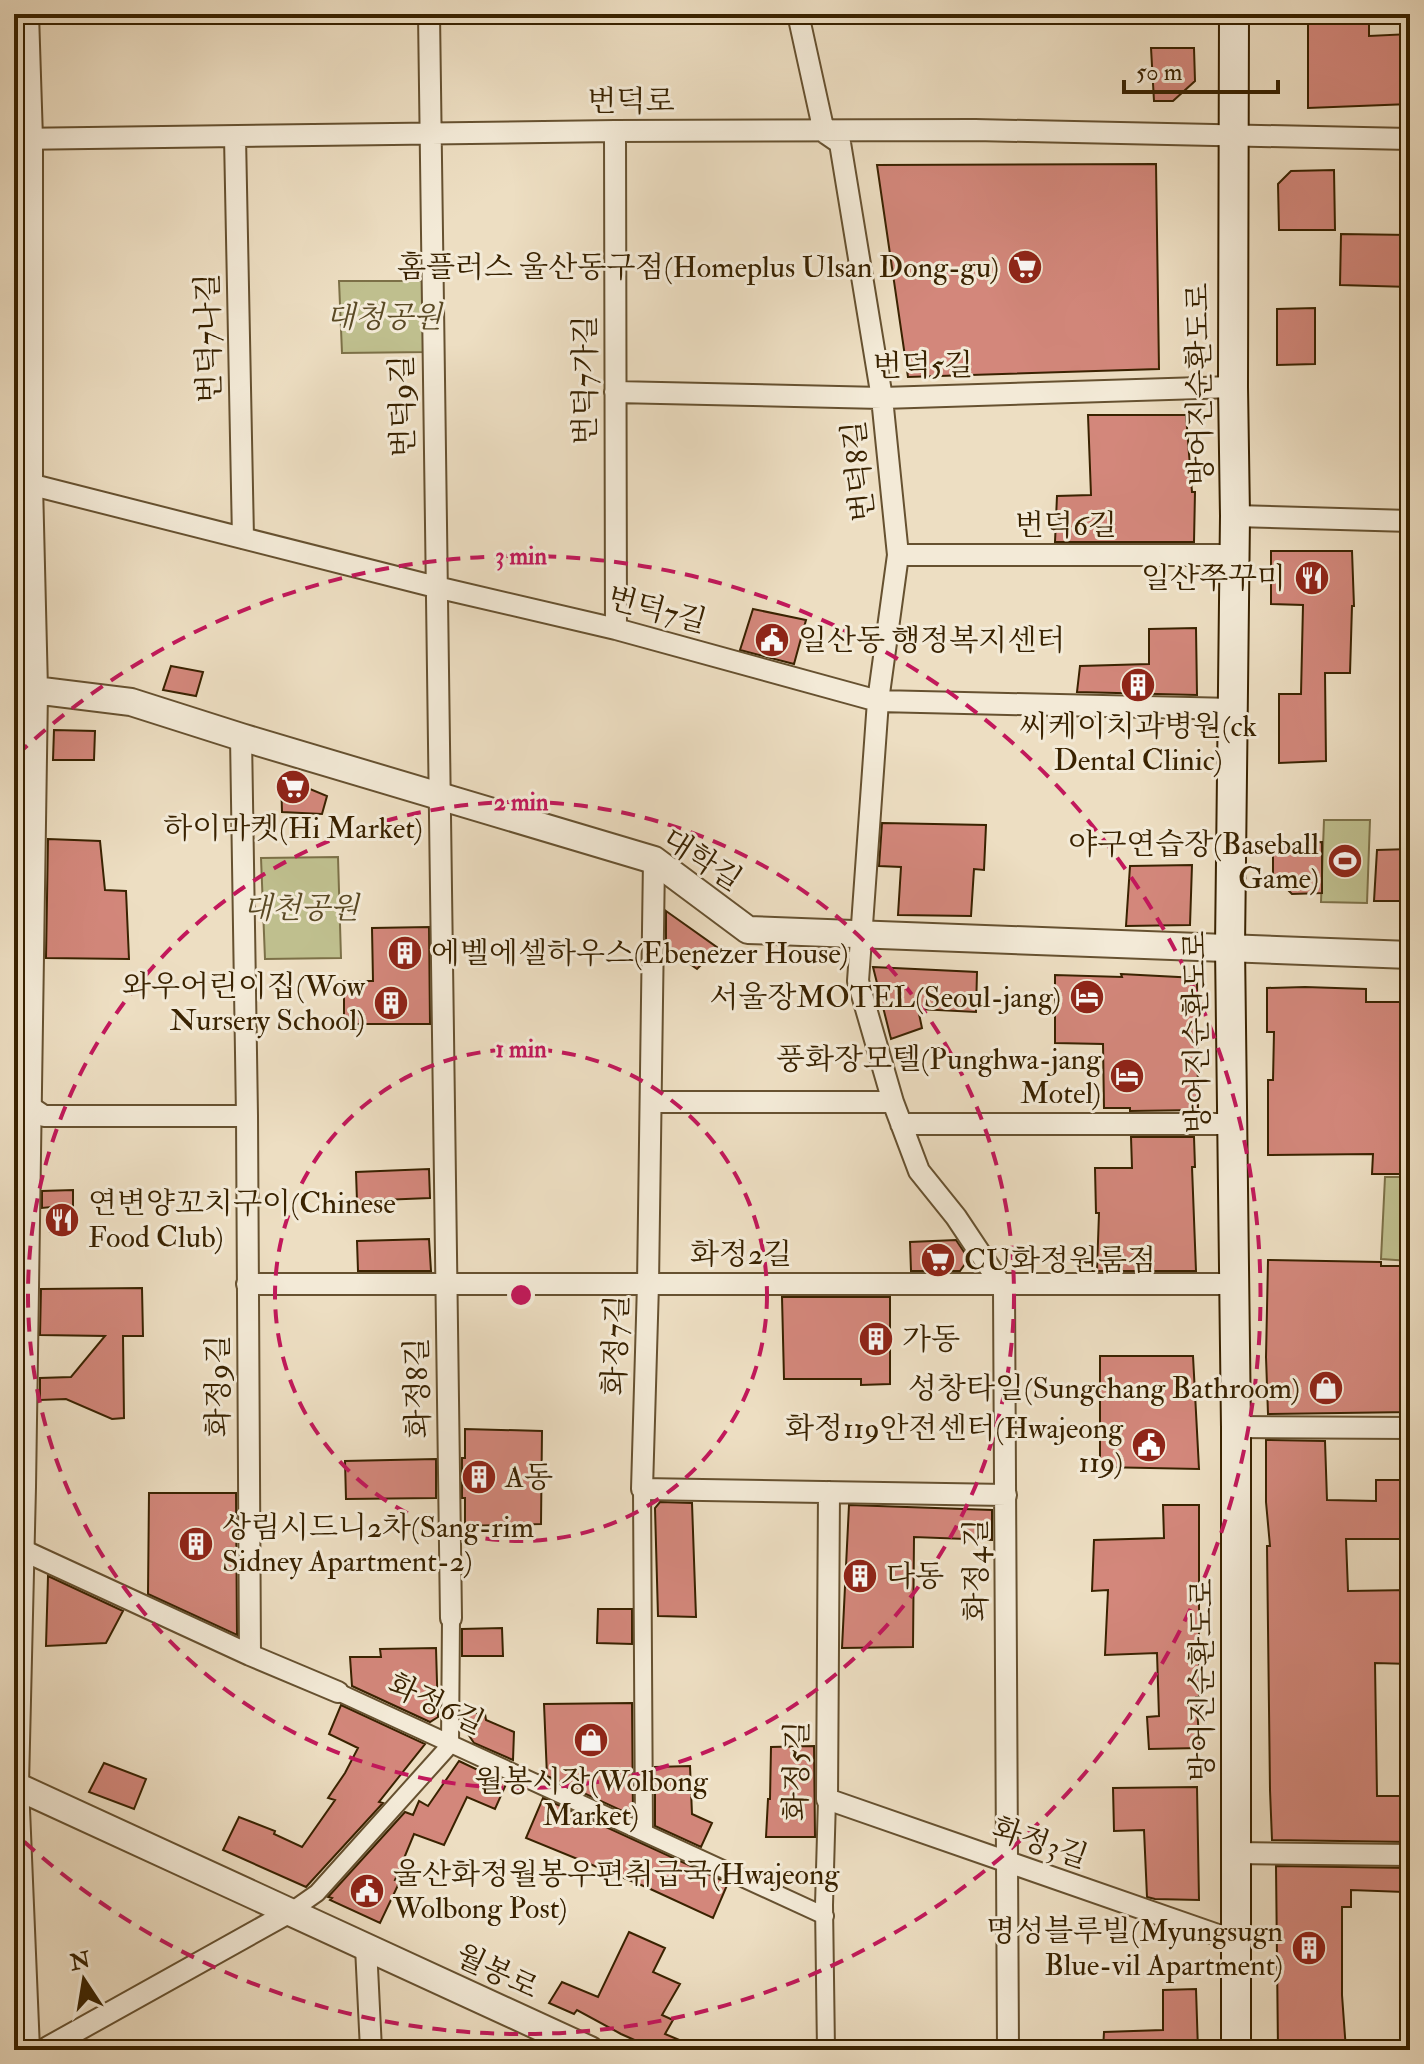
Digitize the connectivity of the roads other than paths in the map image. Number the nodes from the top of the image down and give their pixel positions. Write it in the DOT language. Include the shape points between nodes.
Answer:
graph roads {
  1 [pos="25,14"];
  2 [pos="429,14"];
  3 [pos="798,14"];
  4 [pos="1234,14"];
  5 [pos="615,131"];
  6 [pos="824,132"];
  7 [pos="429,135"];
  8 [pos="1233,136"];
  9 [pos="235,137"];
  10 [pos="22,139"];
  11 [pos="1410,139"];
  12 [pos="1233,387"];
  13 [pos="615,392"];
  14 [pos="882,398"];
  15 [pos="22,484"];
  16 [pos="1235,516"];
  17 [pos="1410,521"];
  18 [pos="243,538"];
  19 [pos="898,555"];
  20 [pos="1235,555"];
  21 [pos="436,587"];
  22 [pos="616,629"];
  23 [pos="24,690"];
  24 [pos="878,701"];
  25 [pos="1233,709"];
  26 [pos="241,737"];
  27 [pos="440,798"];
  28 [pos="654,860"];
  29 [pos="861,934"];
  30 [pos="1230,947"];
  31 [pos="1410,955"];
  32 [pos="651,1102"];
  33 [pos="893,1102"];
  34 [pos="21,1106"];
  35 [pos="247,1116"];
  36 [pos="901,1124"];
  37 [pos="1232,1124"];
  38 [pos="1000,1283"];
  39 [pos="247,1284"];
  40 [pos="648,1284"];
  41 [pos="1234,1284"];
  42 [pos="446,1285"];
  43 [pos="1236,1427"];
  44 [pos="1410,1428"];
  45 [pos="18,1487"];
  46 [pos="642,1489"];
  47 [pos="829,1492"];
  48 [pos="1006,1495"];
  49 [pos="20,1549"];
  50 [pos="451,1618"];
  51 [pos="250,1655"];
  52 [pos="338,1692"];
  53 [pos="450,1745"];
  54 [pos="14,1785"];
  55 [pos="827,1799"];
  56 [pos="644,1832"];
  57 [pos="1235,1853"];
  58 [pos="1410,1855"];
  59 [pos="1007,1863"];
  60 [pos="290,1912"];
  61 [pos="825,1916"];
  62 [pos="1235,1941"];
  63 [pos="366,1947"];
  64 [pos="38,2046"];
  65 [pos="371,2050"];
  66 [pos="590,2050"];
  67 [pos="826,2050"];
  68 [pos="1008,2050"];
  69 [pos="1236,2050"];
  1 -- 10 [label="street"];
  2 -- 7 [label="street, 번덕9길"];
  3 -- 6 [label="street, 번덕8길"];
  4 -- 8 [label="main road, 방어진순환도로"];
  5 -- 6 [label="street, 번덕로"];
  5 -- 7 [label="street, 번덕로"];
  5 -- 13 [label="street, 번덕7가길"];
  6 -- 8 [label="street, 번덕로"];
  6 -- 14 [label="street, 번덕8길" via="840,143"];
  7 -- 9 [label="street, 번덕로"];
  7 -- 21 [label="street, 번덕9길"];
  8 -- 11 [label="street, 번덕로"];
  8 -- 12 [label="main road, 방어진순환도로"];
  9 -- 10 [label="street, 번덕로"];
  9 -- 18 [label="street, 번덕7나길"];
  10 -- 15 [label="street"];
  12 -- 14 [label="street, 번덕5길"];
  12 -- 16 [label="main road, 방어진순환도로"];
  13 -- 14 [label="street, 번덕5길"];
  13 -- 22 [label="street, 번덕7가길"];
  14 -- 19 [label="street, 번덕8길"];
  15 -- 18 [label="street, 번덕7길"];
  15 -- 23 [label="street"];
  16 -- 17 [label="street"];
  16 -- 20 [label="main road, 방어진순환도로"];
  18 -- 21 [label="street, 번덕7길"];
  19 -- 20 [label="street, 번덕6길"];
  19 -- 24 [label="street, 번덕8길"];
  20 -- 25 [label="main road, 방어진순환도로"];
  21 -- 22 [label="street, 번덕7길"];
  21 -- 27 [label="street, 번덕9길"];
  22 -- 24 [label="street, 번덕7길"];
  23 -- 26 [label="street, 대학길" via="131,702"];
  23 -- 34 [label="street"];
  24 -- 25 [label="street, 번덕7길"];
  24 -- 29 [label="street, 번덕8길"];
  25 -- 30 [label="main road, 방어진순환도로"];
  26 -- 27 [label="street, 대학길"];
  26 -- 35 [label="street, 화정9길"];
  27 -- 28 [label="street, 대학길"];
  27 -- 42 [label="street, 화정8길"];
  28 -- 29 [label="street, 대학길" via="748,930"];
  28 -- 32 [label="street, 화정7길"];
  29 -- 30 [label="street, 대학길"];
  29 -- 33 [label="street, 화정4길" via="858,981"];
  30 -- 31 [label="street, 대학길"];
  30 -- 37 [label="main road, 방어진순환도로"];
  32 -- 33 [label="street"];
  32 -- 40 [label="street, 화정7길"];
  33 -- 36 [label="street, 화정4길"];
  34 -- 35 [label="street" via="44,1116"];
  34 -- 45 [label="street"];
  35 -- 39 [label="street, 화정9길"];
  36 -- 37 [label="street"];
  36 -- 38 [label="street, 화정4길" via="919,1171"];
  37 -- 41 [label="main road, 방어진순환도로"];
  38 -- 40 [label="street, 화정2길"];
  38 -- 41 [label="street, 화정2길"];
  38 -- 48 [label="street, 화정4길"];
  39 -- 42 [label="street, 화정2길"];
  39 -- 51 [label="street, 화정9길"];
  40 -- 42 [label="street, 화정2길"];
  40 -- 46 [label="street, 화정7길"];
  41 -- 43 [label="main road, 방어진순환도로"];
  42 -- 50 [label="street, 화정8길"];
  43 -- 44 [label="street"];
  43 -- 57 [label="main road, 방어진순환도로"];
  45 -- 49 [label="street"];
  46 -- 47 [label="street"];
  46 -- 56 [label="street, 화정7길"];
  47 -- 48 [label="street"];
  47 -- 55 [label="street, 화정5길"];
  48 -- 59 [label="street, 화정4길"];
  49 -- 51 [label="street, 화정6길"];
  49 -- 54 [label="street"];
  50 -- 53 [label="street, 화정8길"];
  51 -- 52 [label="street, 화정6길"];
  52 -- 53 [label="street, 화정6길"];
  53 -- 56 [label="street, 화정6길"];
  53 -- 60 [label="street" via="317,1893"];
  54 -- 60 [label="street, 월봉로"];
  54 -- 64 [label="street"];
  55 -- 59 [label="street, 화정3길"];
  55 -- 61 [label="street, 화정5길"];
  56 -- 61 [label="street, 화정6길"];
  57 -- 58 [label="street"];
  57 -- 62 [label="main road, 방어진순환도로"];
  59 -- 62 [label="street, 화정3길"];
  59 -- 68 [label="street, 화정4길"];
  60 -- 63 [label="street, 월봉로"];
  60 -- 64 [label="street"];
  61 -- 67 [label="street, 화정5길"];
  62 -- 69 [label="main road, 방어진순환도로"];
  63 -- 65 [label="street"];
  63 -- 66 [label="street, 월봉로"];
}
